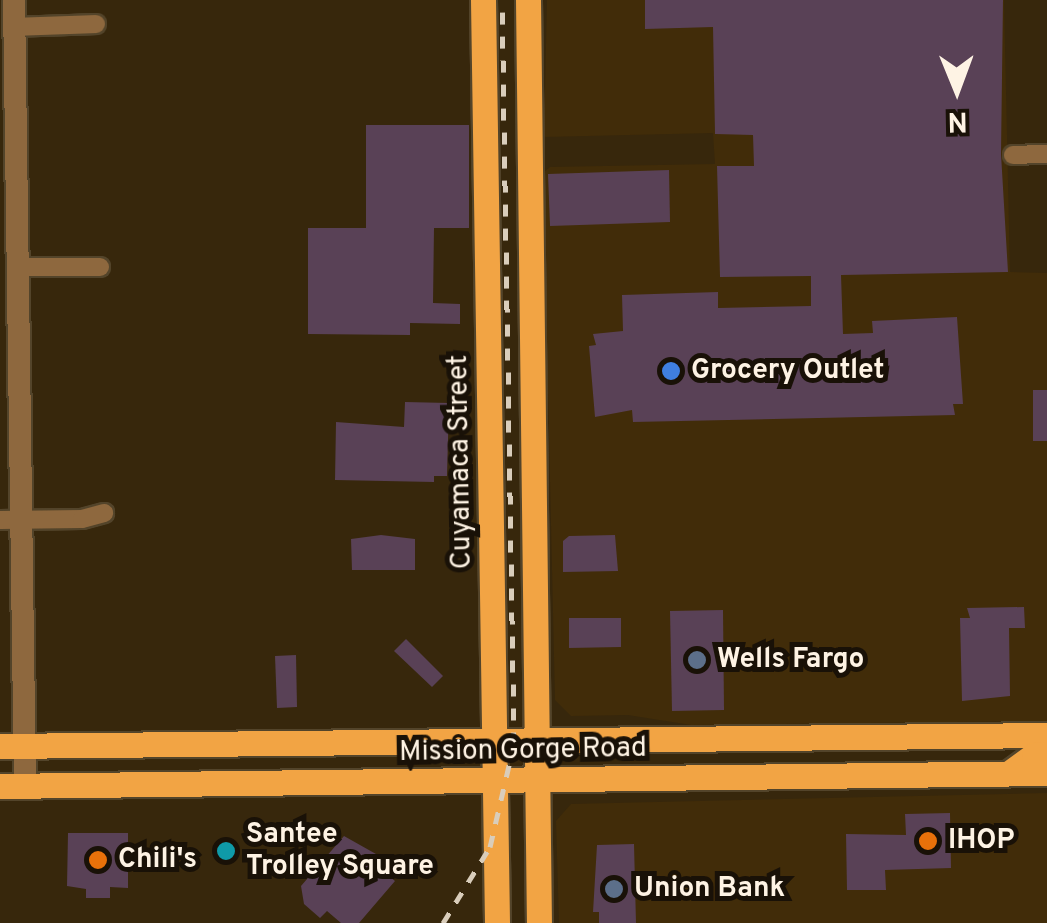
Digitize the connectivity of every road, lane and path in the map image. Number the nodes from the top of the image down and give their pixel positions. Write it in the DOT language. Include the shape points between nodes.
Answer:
graph roads {
  1 [pos="14,0"];
  2 [pos="482,0"];
  3 [pos="528,0"];
  4 [pos="96,24"];
  5 [pos="14,27"];
  6 [pos="1014,154"];
  7 [pos="1047,154"];
  8 [pos="18,267"];
  9 [pos="100,268"];
  10 [pos="104,512"];
  11 [pos="10,520"];
  12 [pos="1047,734"];
  13 [pos="494,744"];
  14 [pos="535,744"];
  15 [pos="12,746"];
  16 [pos="1047,754"];
  17 [pos="1047,773"];
  18 [pos="1009,774"];
  19 [pos="494,782"];
  20 [pos="536,782"];
  21 [pos="12,786"];
  22 [pos="497,923"];
  23 [pos="539,923"];
  1 -- 5 [label="street"];
  2 -- 13 [label="main road, Cuyamaca Street"];
  3 -- 14 [label="main road"];
  4 -- 5 [label="street"];
  5 -- 8 [label="street"];
  6 -- 7 [label="street"];
  8 -- 9 [label="street"];
  8 -- 11 [label="street"];
  10 -- 11 [label="street"];
  11 -- 15 [label="street"];
  12 -- 14 [label="main road, Mission Gorge Road"];
  13 -- 14 [label="main road, Mission Gorge Road"];
  13 -- 15 [label="main road, Mission Gorge Road"];
  13 -- 19 [label="main road, Cuyamaca Street"];
  14 -- 20 [label="main road"];
  15 -- 21 [label="street"];
  16 -- 18 [label="main road" via="1034,755"];
  17 -- 18 [label="main road, Mission Gorge Road"];
  18 -- 20 [label="main road, Mission Gorge Road"];
  19 -- 20 [label="main road, Mission Gorge Road"];
  19 -- 21 [label="main road, Mission Gorge Road"];
  19 -- 22 [label="main road, Cuyamaca Street"];
  20 -- 23 [label="main road"];
}
